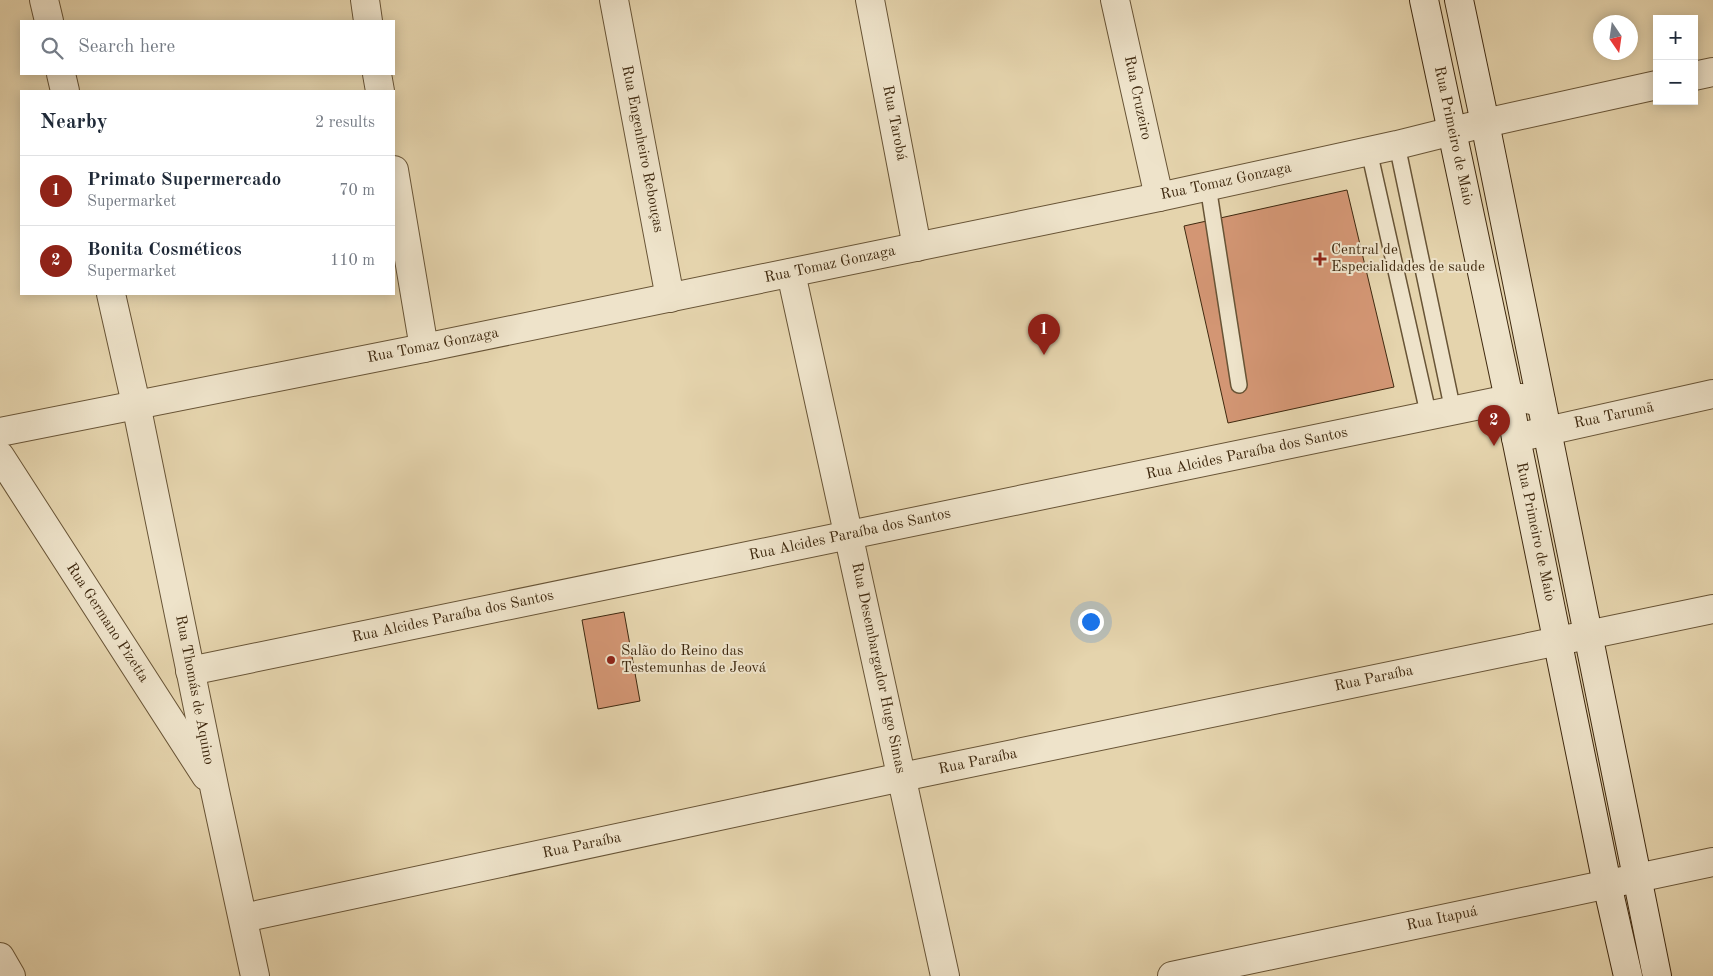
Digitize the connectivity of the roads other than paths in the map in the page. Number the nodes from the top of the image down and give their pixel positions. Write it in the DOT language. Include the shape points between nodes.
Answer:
graph roads {
  1 [pos="44,0"];
  2 [pos="365,0"];
  3 [pos="614,0"];
  4 [pos="870,0"];
  5 [pos="1115,0"];
  6 [pos="1424,0"];
  7 [pos="1459,0"];
  8 [pos="49,20"];
  9 [pos="368,20"];
  10 [pos="1713,72"];
  11 [pos="61,75"];
  12 [pos="377,75"];
  13 [pos="1698,75"];
  14 [pos="1653,86"];
  15 [pos="65,90"];
  16 [pos="380,90"];
  17 [pos="1485,123"];
  18 [pos="1452,132"];
  19 [pos="1397,145"];
  20 [pos="1369,151"];
  21 [pos="395,176"];
  22 [pos="1208,186"];
  23 [pos="1158,197"];
  24 [pos="917,247"];
  25 [pos="790,273"];
  26 [pos="111,295"];
  27 [pos="670,298"];
  28 [pos="424,348"];
  29 [pos="1239,385"];
  30 [pos="1713,394"];
  31 [pos="1509,399"];
  32 [pos="1541,402"];
  33 [pos="136,404"];
  34 [pos="1441,414"];
  35 [pos="1547,431"];
  36 [pos="0,432"];
  37 [pos="1516,438"];
  38 [pos="0,456"];
  39 [pos="849,535"];
  40 [pos="1713,609"];
  41 [pos="1588,634"];
  42 [pos="1558,640"];
  43 [pos="190,671"];
  44 [pos="902,777"];
  45 [pos="214,791"];
  46 [pos="1713,862"];
  47 [pos="1637,878"];
  48 [pos="1607,884"];
  49 [pos="243,918"];
  50 [pos="0,956"];
  51 [pos="11,976"];
  52 [pos="256,976"];
  53 [pos="946,976"];
  54 [pos="1172,976"];
  55 [pos="1628,976"];
  56 [pos="1657,976"];
  1 -- 8 [label="street"];
  2 -- 9 [label="street"];
  3 -- 27 [label="street, Rua Engenheiro Rebouças"];
  4 -- 24 [label="street, Rua Tarobá"];
  5 -- 23 [label="street, Rua Cruzeiro"];
  6 -- 18 [label="street, Rua Primeiro de Maio"];
  7 -- 17 [label="street, Rua Primeiro de Maio"];
  10 -- 13 [label="street"];
  11 -- 15 [label="street"];
  12 -- 16 [label="street"];
  14 -- 17 [label="street, Rua Tomaz Gonzaga"];
  17 -- 18 [label="street, Rua Tomaz Gonzaga"];
  17 -- 32 [label="street, Rua Primeiro de Maio"];
  18 -- 19 [label="street, Rua Tomaz Gonzaga"];
  18 -- 31 [label="street, Rua Primeiro de Maio"];
  19 -- 20 [label="street, Rua Tomaz Gonzaga"];
  19 -- 34 [label="lane"];
  20 -- 22 [label="street, Rua Tomaz Gonzaga"];
  20 -- 34 [label="lane"];
  21 -- 28 [label="street"];
  22 -- 23 [label="street, Rua Tomaz Gonzaga"];
  22 -- 29 [label="lane"];
  23 -- 24 [label="street, Rua Tomaz Gonzaga"];
  24 -- 25 [label="street, Rua Tomaz Gonzaga"];
  25 -- 27 [label="street, Rua Tomaz Gonzaga"];
  25 -- 39 [label="street, Rua Desembargador Hugo Simas"];
  26 -- 33 [label="street, Rua Thomás de Aquino"];
  27 -- 28 [label="street, Rua Tomaz Gonzaga"];
  28 -- 33 [label="street, Rua Tomaz Gonzaga"];
  30 -- 35 [label="street, Rua Tarumã"];
  31 -- 32 [label="street, Rua Alcides Paraíba dos Santos"];
  31 -- 34 [label="street, Rua Alcides Paraíba dos Santos"];
  31 -- 37 [label="street, Rua Primeiro de Maio"];
  32 -- 35 [label="street, Rua Primeiro de Maio"];
  33 -- 36 [label="street, Rua Tomaz Gonzaga"];
  33 -- 43 [label="street, Rua Thomás de Aquino"];
  34 -- 39 [label="street, Rua Alcides Paraíba dos Santos"];
  35 -- 37 [label="street, Rua Tarumã"];
  35 -- 41 [label="street, Rua Primeiro de Maio"];
  37 -- 42 [label="street, Rua Primeiro de Maio"];
  38 -- 45 [label="street, Rua Germano Pizetta"];
  39 -- 43 [label="street, Rua Alcides Paraíba dos Santos"];
  39 -- 44 [label="street, Rua Desembargador Hugo Simas"];
  40 -- 41 [label="street, Rua Paraíba"];
  41 -- 42 [label="street, Rua Paraíba"];
  41 -- 47 [label="street, Rua Primeiro de Maio"];
  42 -- 44 [label="street, Rua Paraíba"];
  42 -- 48 [label="street, Rua Primeiro de Maio"];
  43 -- 45 [label="street, Rua Thomás de Aquino"];
  44 -- 49 [label="street, Rua Paraíba"];
  44 -- 53 [label="street, Rua Desembargador Hugo Simas"];
  45 -- 49 [label="street, Rua Thomás de Aquino"];
  46 -- 47 [label="street, Rua Itapuá"];
  47 -- 48 [label="street, Rua Itapuá"];
  47 -- 56 [label="street, Rua Primeiro de Maio"];
  48 -- 54 [label="street, Rua Itapuá"];
  48 -- 55 [label="street, Rua Primeiro de Maio"];
  49 -- 52 [label="street, Rua Thomás de Aquino"];
  50 -- 51 [label="street"];
}
